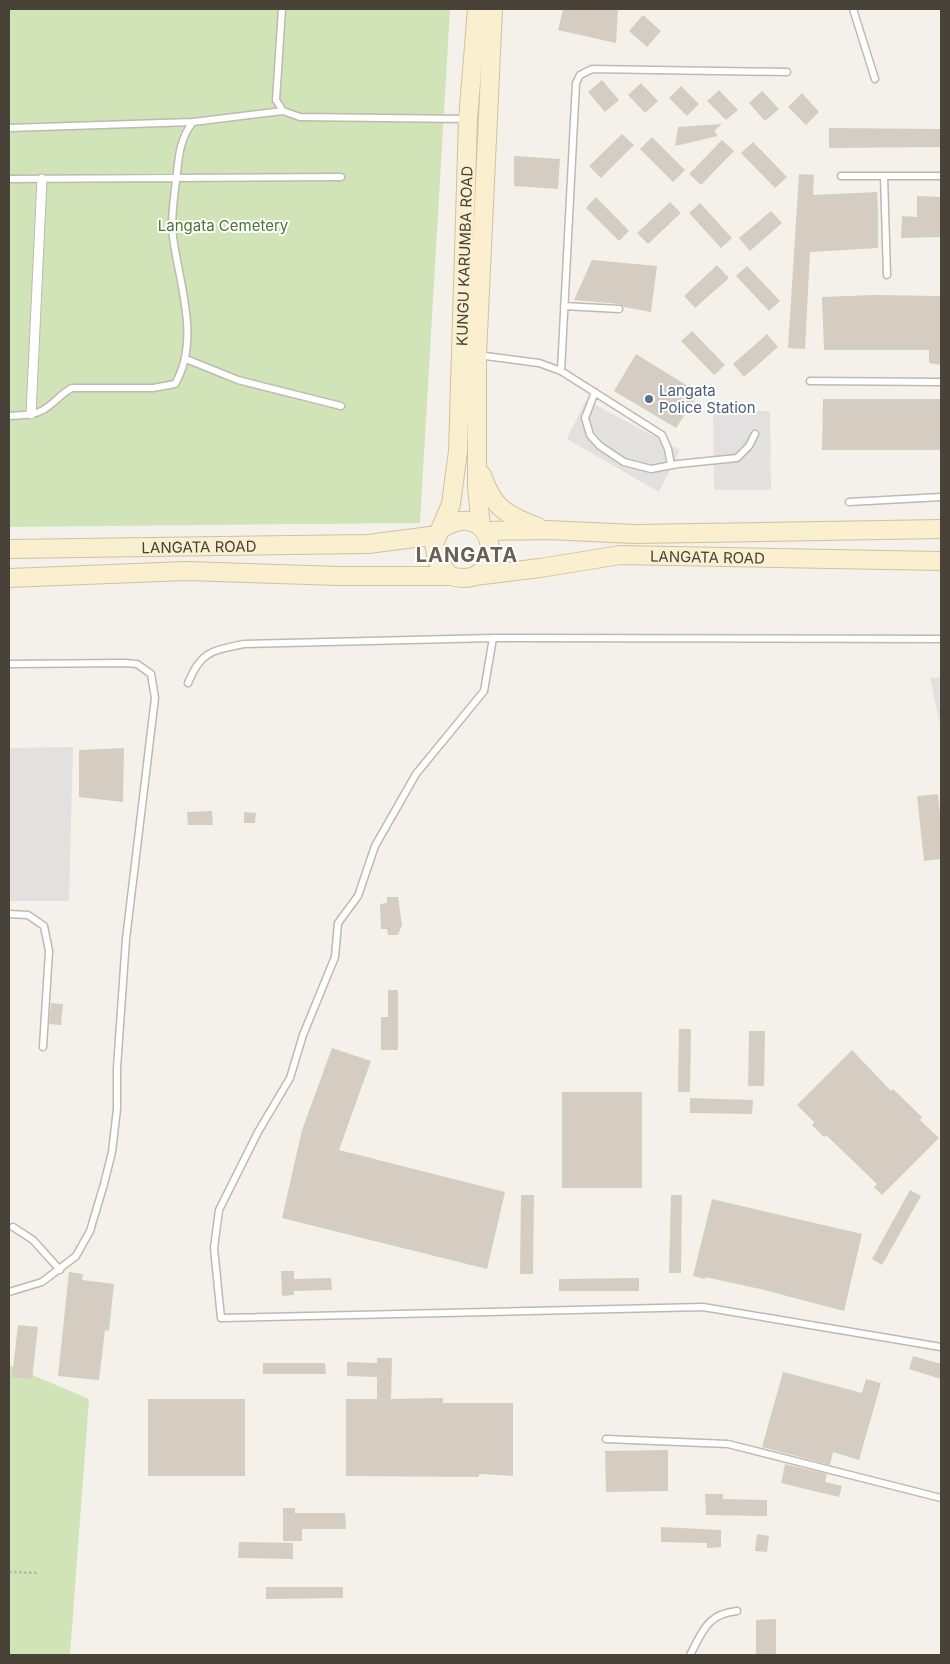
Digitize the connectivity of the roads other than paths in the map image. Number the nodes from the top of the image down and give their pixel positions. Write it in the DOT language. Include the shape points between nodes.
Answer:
graph roads {
  1 [pos="282,9"];
  2 [pos="477,9"];
  3 [pos="493,9"];
  4 [pos="853,9"];
  5 [pos="787,72"];
  6 [pos="875,79"];
  7 [pos="283,111"];
  8 [pos="468,119"];
  9 [pos="193,122"];
  10 [pos="9,128"];
  11 [pos="841,176"];
  12 [pos="884,176"];
  13 [pos="941,176"];
  14 [pos="176,178"];
  15 [pos="341,178"];
  16 [pos="42,179"];
  17 [pos="9,180"];
  18 [pos="887,275"];
  19 [pos="564,306"];
  20 [pos="619,309"];
  21 [pos="477,355"];
  22 [pos="186,358"];
  23 [pos="561,371"];
  24 [pos="810,381"];
  25 [pos="941,382"];
  26 [pos="595,392"];
  27 [pos="341,406"];
  28 [pos="32,414"];
  29 [pos="9,416"];
  30 [pos="755,434"];
  31 [pos="478,463"];
  32 [pos="670,465"];
  33 [pos="941,497"];
  34 [pos="849,502"];
  35 [pos="483,529"];
  36 [pos="941,529"];
  37 [pos="548,530"];
  38 [pos="440,532"];
  39 [pos="9,549"];
  40 [pos="941,560"];
  41 [pos="450,576"];
  42 [pos="475,576"];
  43 [pos="9,578"];
  44 [pos="493,638"];
  45 [pos="941,639"];
  46 [pos="9,664"];
  47 [pos="188,683"];
  48 [pos="9,914"];
  49 [pos="43,1046"];
  50 [pos="13,1227"];
  51 [pos="60,1270"];
  52 [pos="9,1292"];
  53 [pos="941,1347"];
  54 [pos="606,1439"];
  55 [pos="941,1498"];
  56 [pos="737,1611"];
  57 [pos="690,1655"];
  1 -- 7 [label="lane" via="276,100"];
  2 -- 8 [label="main road, KUNGU KARUMBA ROAD"];
  3 -- 21 [label="main road"];
  4 -- 6 [label="lane"];
  5 -- 19 [label="lane" via="592,69 580,75 576,82"];
  7 -- 8 [label="lane" via="300,117"];
  7 -- 9 [label="lane"];
  8 -- 38 [label="main road, KUNGU KARUMBA ROAD" via="458,451 451,504"];
  9 -- 10 [label="lane"];
  9 -- 14 [label="lane" via="184,134"];
  11 -- 12 [label="lane"];
  12 -- 13 [label="lane"];
  12 -- 18 [label="lane"];
  14 -- 15 [label="lane"];
  14 -- 16 [label="lane"];
  14 -- 22 [label="lane" via="172,235 184,290"];
  16 -- 17 [label="lane"];
  16 -- 28 [label="street"];
  19 -- 20 [label="lane"];
  19 -- 23 [label="lane"];
  21 -- 23 [label="lane" via="539,363"];
  21 -- 31 [label="main road"];
  22 -- 27 [label="lane" via="238,380"];
  22 -- 28 [label="lane" via="175,384 153,388 72,388 44,410"];
  23 -- 26 [label="lane"];
  24 -- 25 [label="lane"];
  26 -- 32 [label="lane" via="662,435"];
  26 -- 32 [label="lane" via="585,418 590,434 600,446 624,462 651,470"];
  28 -- 29 [label="lane"];
  30 -- 32 [label="lane" via="749,446 736,458"];
  31 -- 35 [label="main road" via="476,487"];
  31 -- 37 [label="main road" via="489,496 503,511"];
  33 -- 34 [label="lane"];
  35 -- 37 [label="main road, LANGATA ROAD"];
  35 -- 38 [label="main road" via="462,521 452,522"];
  35 -- 42 [label="main road" via="490,541 489,561"];
  36 -- 37 [label="main road, LANGATA ROAD" via="634,534"];
  38 -- 39 [label="main road, LANGATA ROAD" via="388,543"];
  38 -- 41 [label="main road" via="434,552 441,568"];
  40 -- 42 [label="main road, LANGATA ROAD" via="620,555"];
  41 -- 42 [label="main road" via="464,579"];
  41 -- 43 [label="main road, LANGATA ROAD" via="186,571"];
  44 -- 45 [label="lane"];
  44 -- 47 [label="lane" via="244,644 220,649 204,657 195,665"];
  44 -- 53 [label="lane" via="484,691 416,774 375,846 358,896 338,923 336,957 303,1035 290,1078 258,1132 219,1210 214,1248 221,1318 703,1307"];
  46 -- 51 [label="lane" via="125,662 142,667 151,674 154,682 155,698 126,939 112,1152 90,1231 76,1256"];
  48 -- 49 [label="lane" via="28,915 44,926 49,951"];
  50 -- 51 [label="lane" via="33,1240"];
  51 -- 52 [label="lane" via="42,1282"];
  54 -- 55 [label="lane" via="728,1444"];
  56 -- 57 [label="lane" via="724,1612 709,1622"];
}
